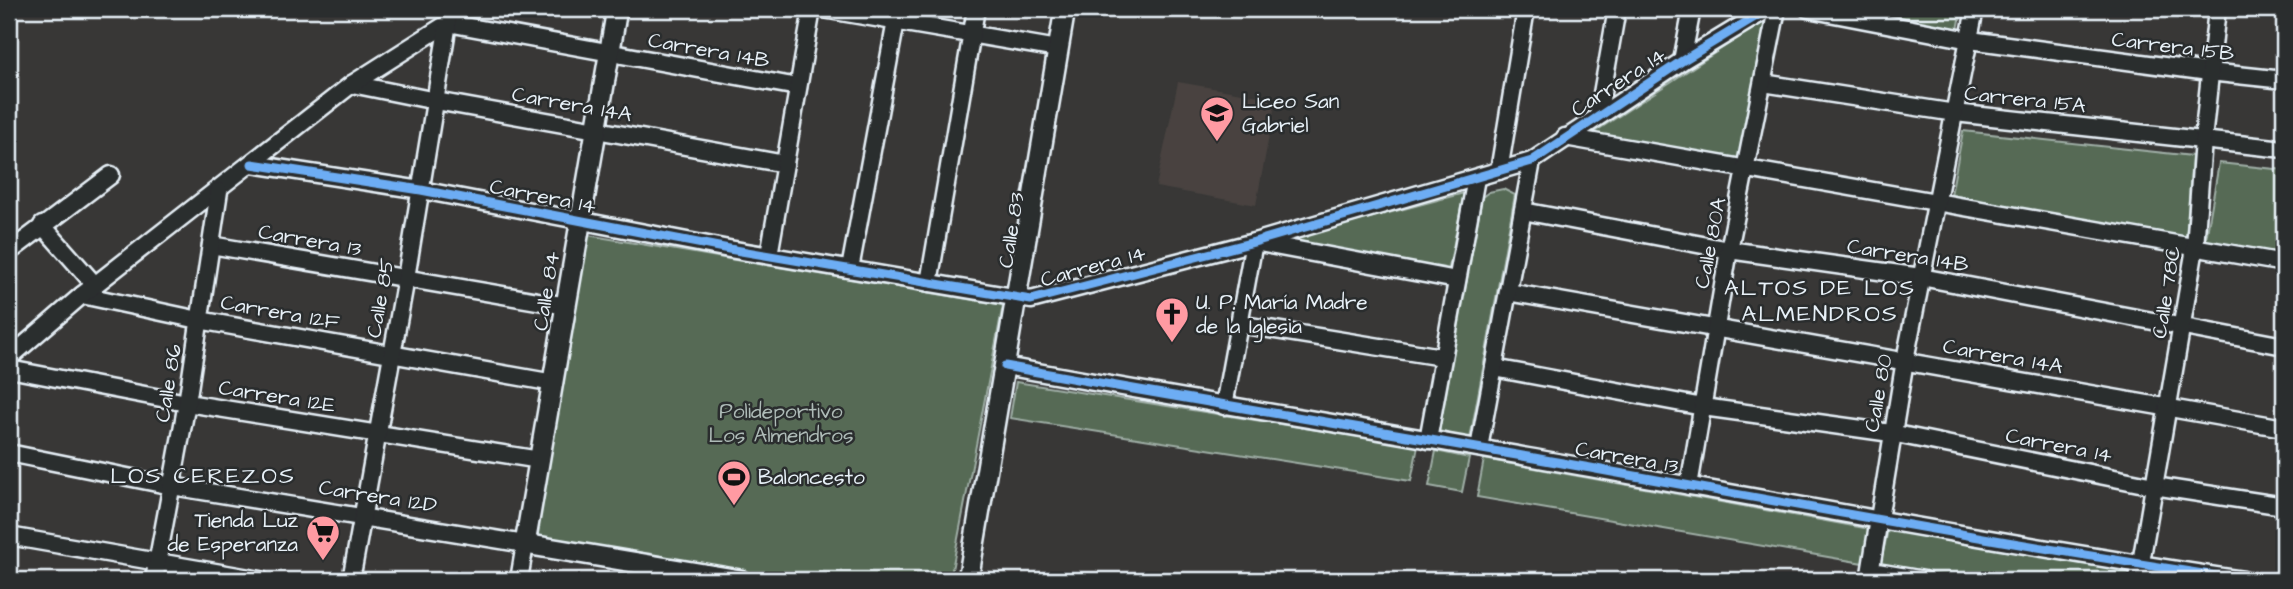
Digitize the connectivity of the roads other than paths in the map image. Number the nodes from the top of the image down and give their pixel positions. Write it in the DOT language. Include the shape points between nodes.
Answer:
graph roads {
  1 [pos="617,9"];
  2 [pos="812,9"];
  3 [pos="823,9"];
  4 [pos="976,9"];
  5 [pos="1065,9"];
  6 [pos="1527,9"];
  7 [pos="1617,9"];
  8 [pos="1692,9"];
  9 [pos="1768,9"];
  10 [pos="1777,9"];
  11 [pos="1808,9"];
  12 [pos="1975,9"];
  13 [pos="2217,9"];
  14 [pos="896,21"];
  15 [pos="448,23"];
  16 [pos="972,34"];
  17 [pos="1970,40"];
  18 [pos="1058,49"];
  19 [pos="610,54"];
  20 [pos="1682,61"];
  21 [pos="2209,72"];
  22 [pos="2284,80"];
  23 [pos="1763,83"];
  24 [pos="352,84"];
  25 [pos="799,87"];
  26 [pos="436,102"];
  27 [pos="1955,113"];
  28 [pos="1598,116"];
  29 [pos="598,130"];
  30 [pos="1565,137"];
  31 [pos="2203,140"];
  32 [pos="2284,149"];
  33 [pos="1532,161"];
  34 [pos="252,164"];
  35 [pos="785,164"];
  36 [pos="1746,169"];
  37 [pos="1499,171"];
  38 [pos="111,175"];
  39 [pos="1476,178"];
  40 [pos="421,190"];
  41 [pos="219,191"];
  42 [pos="1937,202"];
  43 [pos="1523,211"];
  44 [pos="580,221"];
  45 [pos="43,225"];
  46 [pos="1254,242"];
  47 [pos="211,245"];
  48 [pos="2195,248"];
  49 [pos="1729,250"];
  50 [pos="9,252"];
  51 [pos="769,255"];
  52 [pos="2284,263"];
  53 [pos="850,269"];
  54 [pos="1921,277"];
  55 [pos="406,278"];
  56 [pos="1457,280"];
  57 [pos="929,283"];
  58 [pos="88,290"];
  59 [pos="1508,292"];
  60 [pos="1017,298"];
  61 [pos="567,306"];
  62 [pos="199,320"];
  63 [pos="1238,324"];
  64 [pos="1715,328"];
  65 [pos="2182,328"];
  66 [pos="2284,346"];
  67 [pos="391,353"];
  68 [pos="1442,357"];
  69 [pos="9,358"];
  70 [pos="1905,360"];
  71 [pos="1005,366"];
  72 [pos="1494,368"];
  73 [pos="9,369"];
  74 [pos="554,383"];
  75 [pos="187,403"];
  76 [pos="1224,406"];
  77 [pos="1703,407"];
  78 [pos="2166,407"];
  79 [pos="2284,428"];
  80 [pos="377,432"];
  81 [pos="1891,433"];
  82 [pos="1428,440"];
  83 [pos="1479,448"];
  84 [pos="9,453"];
  85 [pos="540,460"];
  86 [pos="172,486"];
  87 [pos="1689,486"];
  88 [pos="2154,486"];
  89 [pos="2284,506"];
  90 [pos="362,516"];
  91 [pos="1878,521"];
  92 [pos="9,536"];
  93 [pos="525,544"];
  94 [pos="157,563"];
  95 [pos="2139,573"];
  96 [pos="1870,576"];
  97 [pos="711,578"];
  98 [pos="154,580"];
  99 [pos="261,580"];
  100 [pos="351,580"];
  101 [pos="519,580"];
  102 [pos="740,580"];
  103 [pos="968,580"];
  104 [pos="1924,580"];
  105 [pos="2243,580"];
  1 -- 19 [label="street, Calle 84"];
  2 -- 25 [label="street"];
  3 -- 14 [label="street"];
  4 -- 16 [label="street"];
  5 -- 18 [label="street, Calle 83"];
  6 -- 37 [label="street"];
  7 -- 28 [label="street"];
  8 -- 20 [label="street"];
  9 -- 20 [label="street, Carrera 14"];
  10 -- 23 [label="street, Calle 80A"];
  11 -- 17 [label="street, Carrera 15B"];
  12 -- 17 [label="street, Calle 80"];
  13 -- 21 [label="street, Calle 78C"];
  14 -- 16 [label="street"];
  14 -- 53 [label="street"];
  15 -- 19 [label="street, Carrera 14B"];
  15 -- 24 [label="street"];
  15 -- 26 [label="street, Calle 85"];
  16 -- 18 [label="street"];
  16 -- 57 [label="street"];
  17 -- 21 [label="street, Carrera 15B"];
  17 -- 27 [label="street, Calle 80"];
  18 -- 60 [label="street, Calle 83"];
  19 -- 25 [label="street, Carrera 14B"];
  19 -- 29 [label="street, Calle 84"];
  20 -- 28 [label="street, Carrera 14"];
  21 -- 22 [label="street, Carrera 15B"];
  21 -- 31 [label="street, Calle 78C"];
  23 -- 27 [label="street, Carrera 15A"];
  23 -- 36 [label="street, Calle 80A"];
  24 -- 26 [label="street, Carrera 14A"];
  24 -- 34 [label="street"];
  25 -- 35 [label="street"];
  26 -- 29 [label="street, Carrera 14A"];
  26 -- 40 [label="street, Calle 85"];
  27 -- 31 [label="street, Carrera 15A"];
  27 -- 42 [label="street, Calle 80"];
  28 -- 30 [label="street, Carrera 14"];
  29 -- 35 [label="street, Carrera 14A"];
  29 -- 44 [label="street, Calle 84"];
  30 -- 33 [label="street, Carrera 14"];
  30 -- 36 [label="street"];
  31 -- 32 [label="street, Carrera 15A"];
  31 -- 48 [label="street, Calle 78C"];
  33 -- 37 [label="street, Carrera 14"];
  33 -- 43 [label="street"];
  34 -- 40 [label="street, Carrera 14"];
  34 -- 41 [label="street"];
  35 -- 51 [label="street"];
  36 -- 42 [label="street"];
  36 -- 49 [label="street, Calle 80A"];
  37 -- 39 [label="street, Carrera 14"];
  38 -- 45 [label="street"];
  39 -- 46 [label="street, Carrera 14"];
  39 -- 56 [label="street"];
  40 -- 44 [label="street, Carrera 14"];
  40 -- 55 [label="street, Calle 85"];
  41 -- 47 [label="street, Calle 86"];
  41 -- 58 [label="street"];
  42 -- 48 [label="street"];
  42 -- 54 [label="street, Calle 80"];
  43 -- 49 [label="street, Carrera 14B"];
  43 -- 59 [label="street"];
  44 -- 51 [label="street, Carrera 14"];
  44 -- 61 [label="street, Calle 84"];
  45 -- 50 [label="street"];
  45 -- 58 [label="street"];
  46 -- 56 [label="street"];
  46 -- 60 [label="street, Carrera 14" via="1031,300"];
  46 -- 63 [label="street"];
  47 -- 55 [label="street, Carrera 13"];
  47 -- 62 [label="street, Calle 86"];
  48 -- 52 [label="street"];
  48 -- 65 [label="street, Calle 78C"];
  49 -- 54 [label="street, Carrera 14B"];
  49 -- 64 [label="street, Calle 80A"];
  51 -- 53 [label="street, Carrera 14"];
  53 -- 57 [label="street, Carrera 14"];
  54 -- 65 [label="street, Carrera 14B"];
  54 -- 70 [label="street, Calle 80"];
  55 -- 61 [label="street, Carrera 13"];
  55 -- 67 [label="street, Calle 85"];
  56 -- 68 [label="street"];
  57 -- 60 [label="street, Carrera 14"];
  58 -- 62 [label="street, Carrera 12F"];
  58 -- 69 [label="street"];
  59 -- 64 [label="street, Carrera 14A"];
  59 -- 72 [label="street"];
  60 -- 71 [label="street, Calle 83"];
  61 -- 74 [label="street, Calle 84"];
  62 -- 67 [label="street, Carrera 12F"];
  62 -- 75 [label="street, Calle 86"];
  63 -- 68 [label="street"];
  63 -- 76 [label="street"];
  64 -- 70 [label="street, Carrera 14A"];
  64 -- 77 [label="street, Calle 80A"];
  65 -- 66 [label="street, Carrera 14B"];
  65 -- 78 [label="street, Calle 78C"];
  67 -- 74 [label="street, Carrera 12F"];
  67 -- 80 [label="street, Calle 85"];
  68 -- 82 [label="street"];
  70 -- 78 [label="street, Carrera 14A"];
  70 -- 81 [label="street, Calle 80"];
  71 -- 76 [label="street, Carrera 13"];
  71 -- 103 [label="street, Calle 83"];
  72 -- 77 [label="street, Carrera 14"];
  72 -- 83 [label="street"];
  73 -- 75 [label="street, Carrera 12E"];
  74 -- 85 [label="street, Calle 84"];
  75 -- 80 [label="street, Carrera 12E"];
  75 -- 86 [label="street, Calle 86"];
  76 -- 82 [label="street, Carrera 13"];
  77 -- 81 [label="street, Carrera 14"];
  77 -- 87 [label="street, Calle 80A"];
  78 -- 79 [label="street, Carrera 14A"];
  78 -- 88 [label="street, Calle 78C"];
  80 -- 85 [label="street, Carrera 12E"];
  80 -- 90 [label="street, Calle 85"];
  81 -- 88 [label="street, Carrera 14"];
  81 -- 91 [label="street, Calle 80"];
  82 -- 83 [label="street, Carrera 13"];
  83 -- 87 [label="street, Carrera 13"];
  84 -- 86 [label="street, Carrera 12D"];
  85 -- 93 [label="street, Calle 84"];
  86 -- 90 [label="street, Carrera 12D"];
  86 -- 94 [label="street, Calle 86"];
  87 -- 91 [label="street, Carrera 13"];
  88 -- 89 [label="street, Carrera 14"];
  88 -- 95 [label="street, Calle 78C"];
  90 -- 93 [label="street, Carrera 12D"];
  90 -- 100 [label="street, Calle 85"];
  91 -- 95 [label="street, Carrera 13"];
  91 -- 96 [label="street, Calle 80"];
  92 -- 94 [label="street"];
  93 -- 97 [label="street, Carrera 12D"];
  93 -- 101 [label="street, Calle 84"];
  94 -- 98 [label="street, Calle 86"];
  94 -- 99 [label="street"];
  95 -- 105 [label="street, Carrera 13"];
  96 -- 104 [label="street"];
  97 -- 102 [label="street, Carrera 12D"];
}
